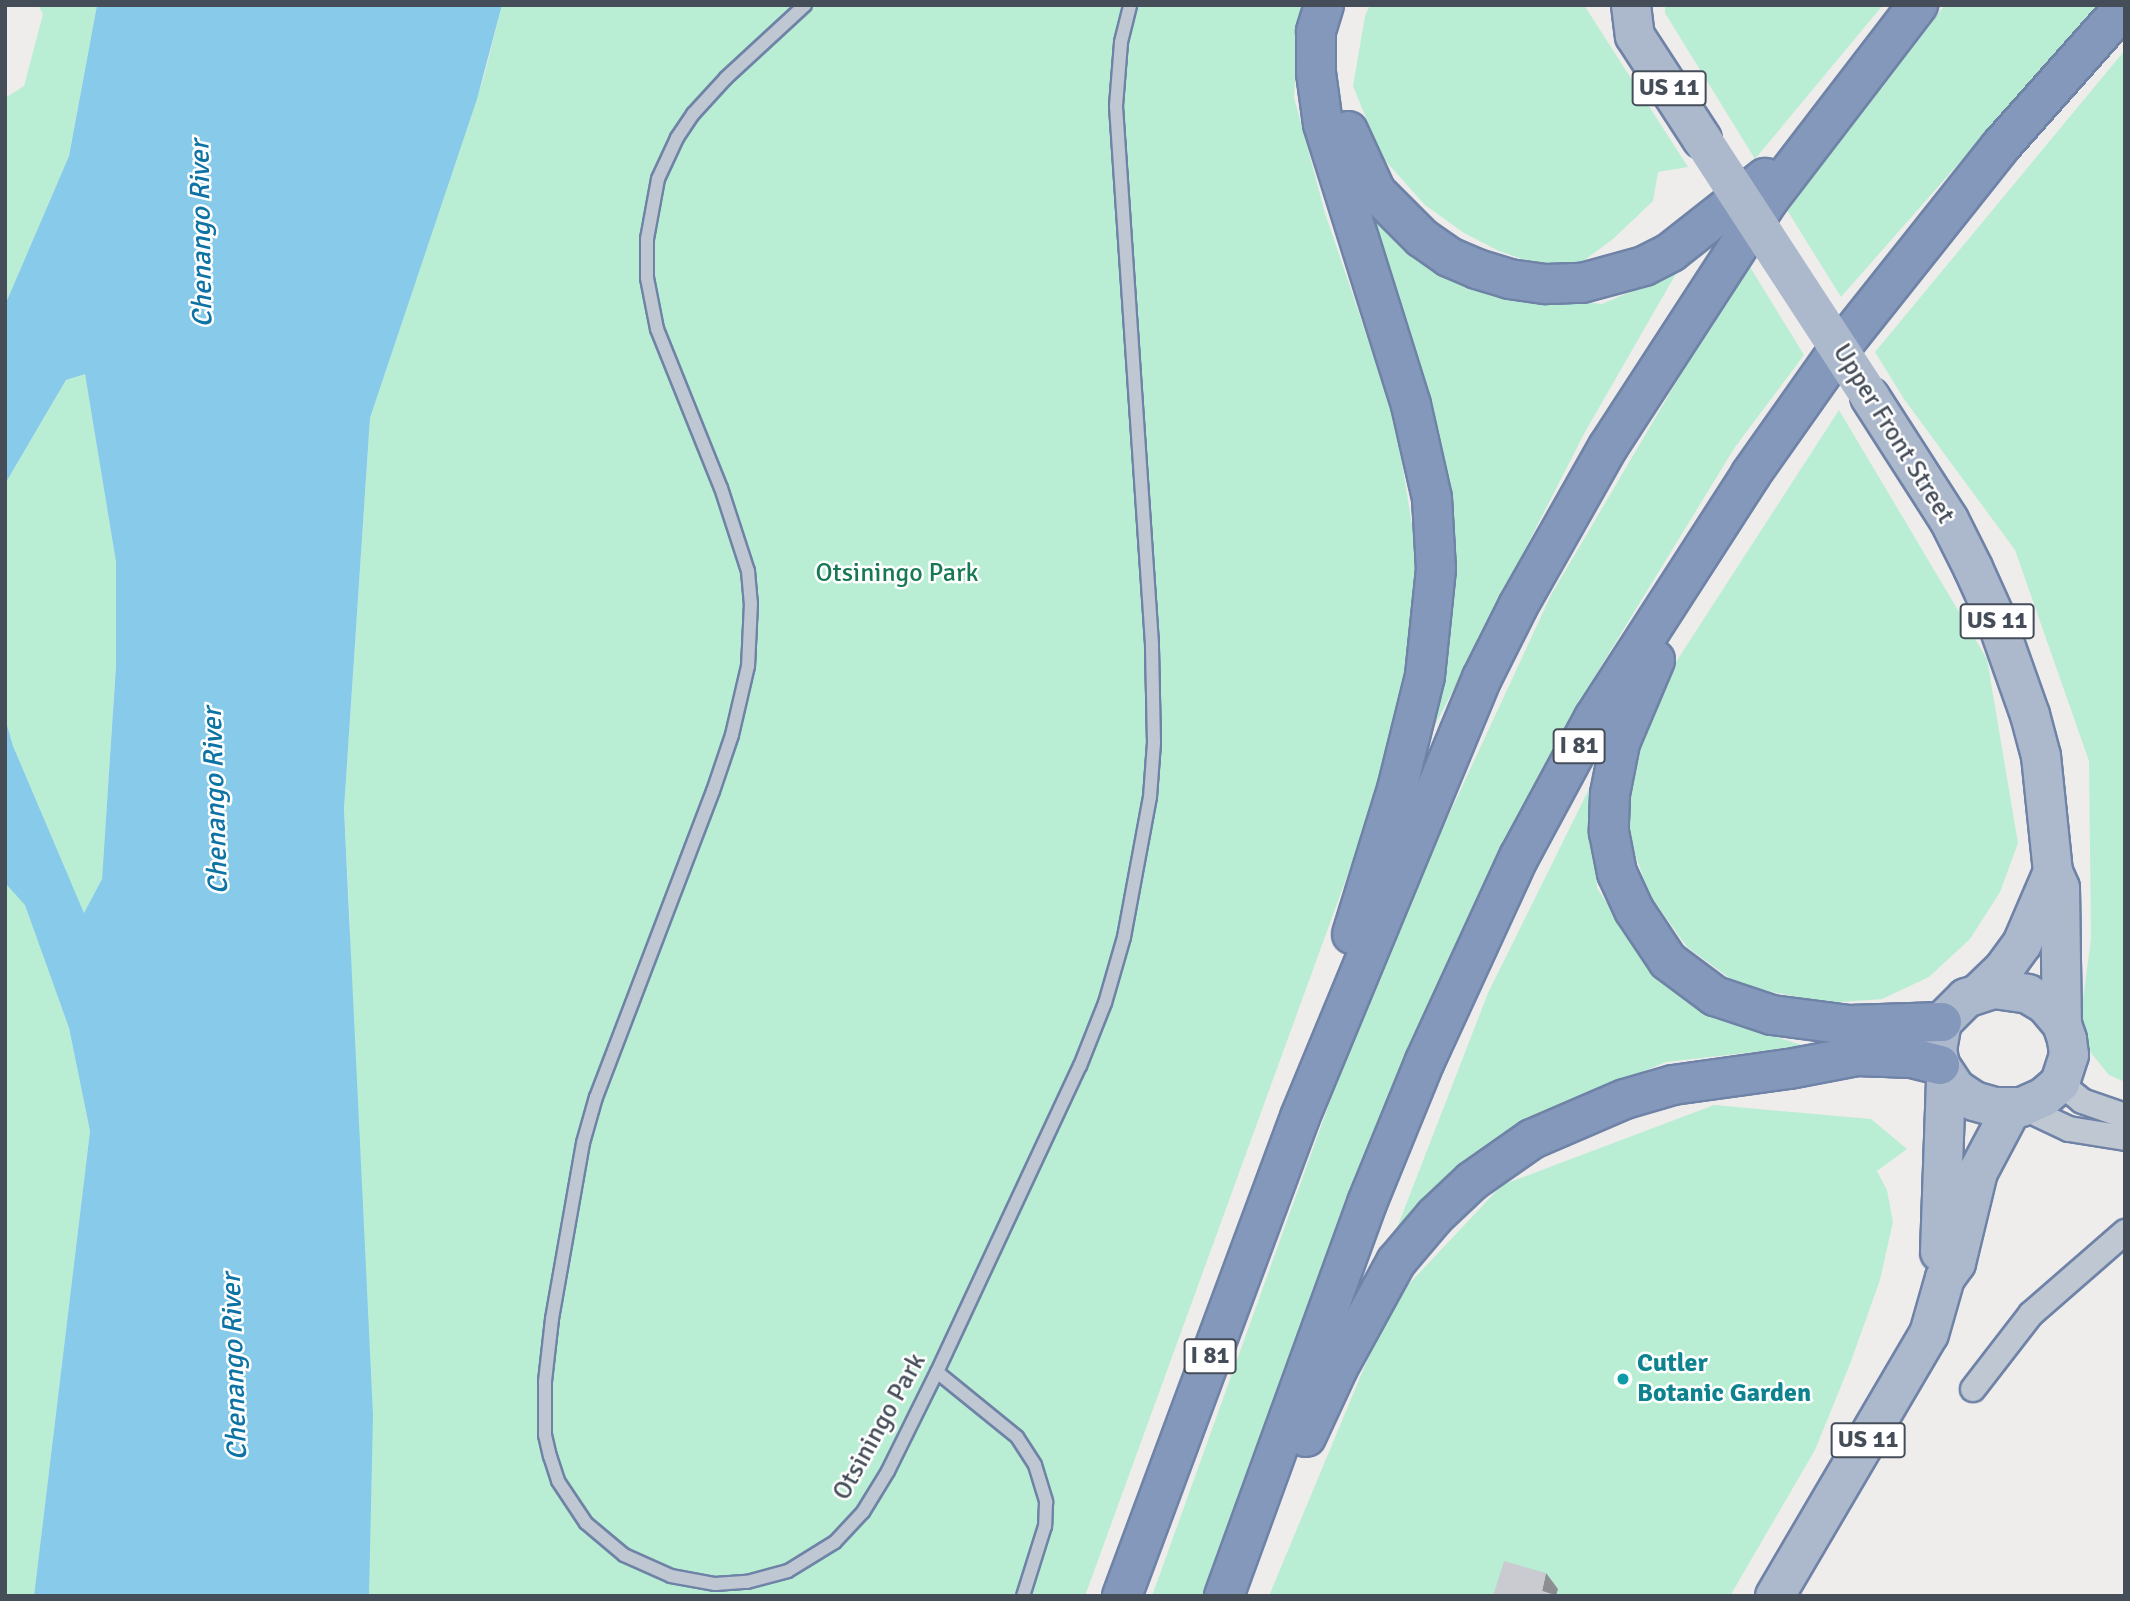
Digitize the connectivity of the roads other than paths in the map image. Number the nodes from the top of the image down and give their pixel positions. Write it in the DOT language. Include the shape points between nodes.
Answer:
graph roads {
  1 [pos="805,5"];
  2 [pos="1130,5"];
  3 [pos="1324,5"];
  4 [pos="1346,5"];
  5 [pos="1608,5"];
  6 [pos="1918,5"];
  7 [pos="2125,6"];
  8 [pos="1633,21"];
  9 [pos="1820,131"];
  10 [pos="1710,536"];
  11 [pos="2053,872"];
  12 [pos="1981,991"];
  13 [pos="1942,1022"];
  14 [pos="2062,1024"];
  15 [pos="1943,1071"];
  16 [pos="2060,1083"];
  17 [pos="2017,1108"];
  18 [pos="2125,1116"];
  19 [pos="1300,1118"];
  20 [pos="2125,1138"];
  21 [pos="2125,1231"];
  22 [pos="1945,1278"];
  23 [pos="937,1372"];
  24 [pos="1973,1389"];
  25 [pos="1023,1596"];
  26 [pos="1122,1596"];
  27 [pos="1224,1596"];
  28 [pos="1236,1596"];
  29 [pos="1775,1596"];
  1 -- 23 [label="lane, Otsiningo Park" via="693,114 658,179 647,239 647,278 657,330 721,488 748,571 748,666 713,791 596,1097 583,1143 552,1320 545,1435 558,1481 586,1524 624,1555 693,1583 747,1583 788,1571 835,1542 863,1512"];
  2 -- 23 [label="lane, Otsiningo Park" via="1121,42 1116,106 1153,644 1150,797 1136,883 1105,1003"];
  3 -- 19 [label="highway" via="1316,32 1315,73 1323,124 1411,405 1432,498 1436,569 1425,676 1416,714"];
  4 -- 9 [label="highway" via="1337,43 1339,96 1360,163 1376,192 1397,216 1449,257 1509,279 1582,283 1644,266 1722,214"];
  5 -- 8 [label="main road, Upper Front Street / US 11" via="1625,32"];
  6 -- 9 [label="highway, I 81"];
  7 -- 10 [label="highway, I 81" via="2000,147 1890,284 1794,411"];
  8 -- 11 [label="main road, Upper Front Street / US 11, bridge" via="1702,139 1949,520 2017,674 2041,756"];
  9 -- 19 [label="highway, I 81" via="1769,199 1608,447 1518,606 1428,802"];
  10 -- 13 [label="highway" via="1620,743 1610,794 1609,832 1617,873 1634,910 1668,961 1715,996 1744,1008 1825,1024"];
  10 -- 27 [label="highway, I 81" via="1581,742 1519,857 1430,1049 1367,1203"];
  11 -- 12 [label="main road, Upper Front Street / US 11" via="2022,944"];
  11 -- 14 [label="main road, Upper Front Street / US 11" via="2060,887"];
  12 -- 13 [label="main road, Upper Front Street / US 11" via="1959,1002"];
  12 -- 14 [label="main road" via="2007,989 2028,994 2046,1005"];
  13 -- 15 [label="main road, US 11" via="1937,1050"];
  14 -- 16 [label="main road, Upper Front Street / US 11" via="2069,1055"];
  15 -- 17 [label="main road" via="1956,1089 1974,1101"];
  15 -- 22 [label="main road, US 11" via="1940,1263"];
  15 -- 28 [label="highway" via="1912,1058 1857,1056 1673,1085 1625,1099 1532,1139 1472,1181 1396,1262 1338,1368"];
  16 -- 17 [label="main road" via="2043,1097"];
  16 -- 18 [label="street" via="2082,1101"];
  17 -- 20 [label="street" via="2069,1129"];
  17 -- 22 [label="main road, US 11" via="1978,1172 1956,1263"];
  19 -- 26 [label="highway, I 81"];
  21 -- 24 [label="street" via="2031,1314"];
  22 -- 29 [label="main road, US 11" via="1936,1316 1919,1353"];
  23 -- 25 [label="lane" via="1017,1437 1035,1465 1046,1502 1045,1526"];
}
